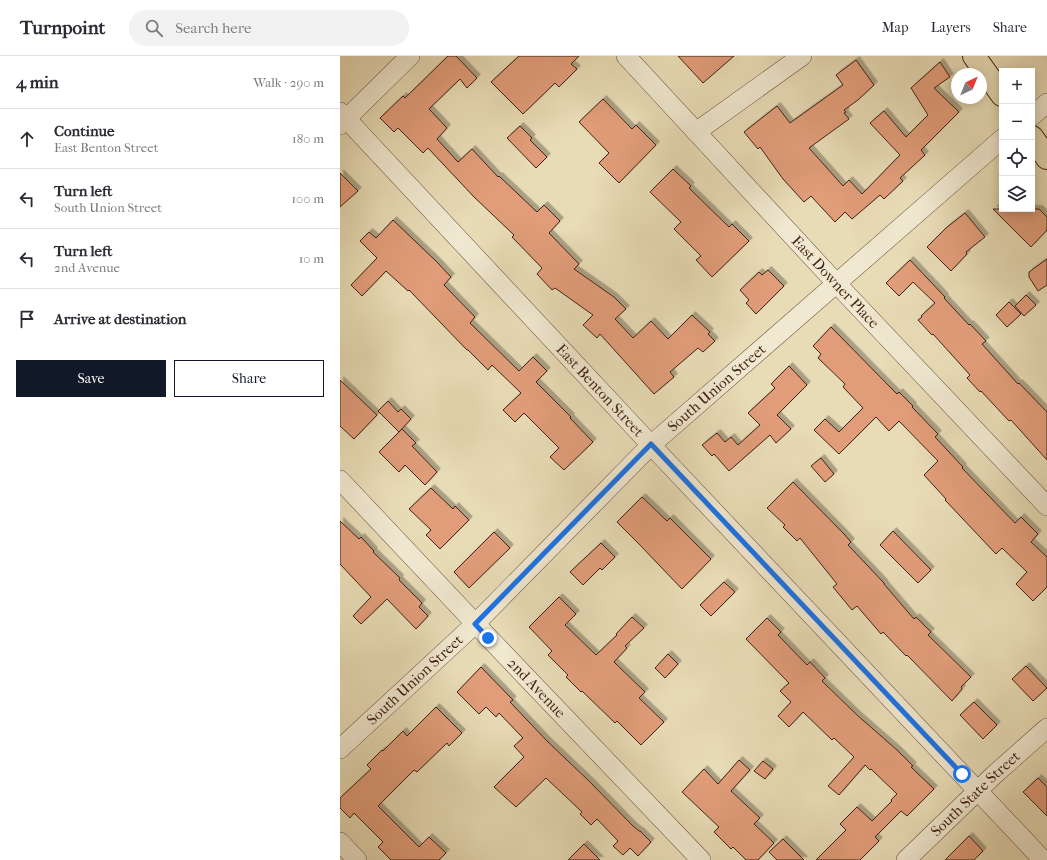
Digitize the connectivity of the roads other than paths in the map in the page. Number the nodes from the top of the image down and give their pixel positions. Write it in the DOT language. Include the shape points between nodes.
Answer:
graph roads {
  1 [pos="410,56"];
  2 [pos="626,56"];
  3 [pos="802,56"];
  4 [pos="974,56"];
  5 [pos="999,91"];
  6 [pos="1047,104"];
  7 [pos="1035,114"];
  8 [pos="342,119"];
  9 [pos="696,132"];
  10 [pos="1001,140"];
  11 [pos="1034,140"];
  12 [pos="1047,158"];
  13 [pos="836,283"];
  14 [pos="651,444"];
  15 [pos="340,480"];
  16 [pos="1047,506"];
  17 [pos="475,624"];
  18 [pos="1047,728"];
  19 [pos="340,749"];
  20 [pos="977,790"];
  21 [pos="340,842"];
  22 [pos="357,860"];
  23 [pos="700,860"];
  24 [pos="906,860"];
  25 [pos="1043,860"];
  1 -- 8 [label="street"];
  2 -- 9 [label="street, East Downer Place"];
  3 -- 9 [label="street"];
  4 -- 5 [label="main road"];
  6 -- 7 [label="street"];
  8 -- 14 [label="street, East Benton Street"];
  9 -- 13 [label="street, East Downer Place"];
  10 -- 13 [label="street, South Union Street"];
  11 -- 12 [label="main road"];
  13 -- 14 [label="street, South Union Street"];
  13 -- 16 [label="street, East Downer Place"];
  14 -- 17 [label="street, South Union Street"];
  14 -- 20 [label="street, East Benton Street"];
  15 -- 17 [label="street, 2nd Avenue"];
  17 -- 19 [label="street, South Union Street"];
  17 -- 23 [label="street, 2nd Avenue"];
  18 -- 20 [label="street, South State Street"];
  20 -- 24 [label="street, South State Street"];
  20 -- 25 [label="street, East Benton Street"];
  21 -- 22 [label="street"];
}
